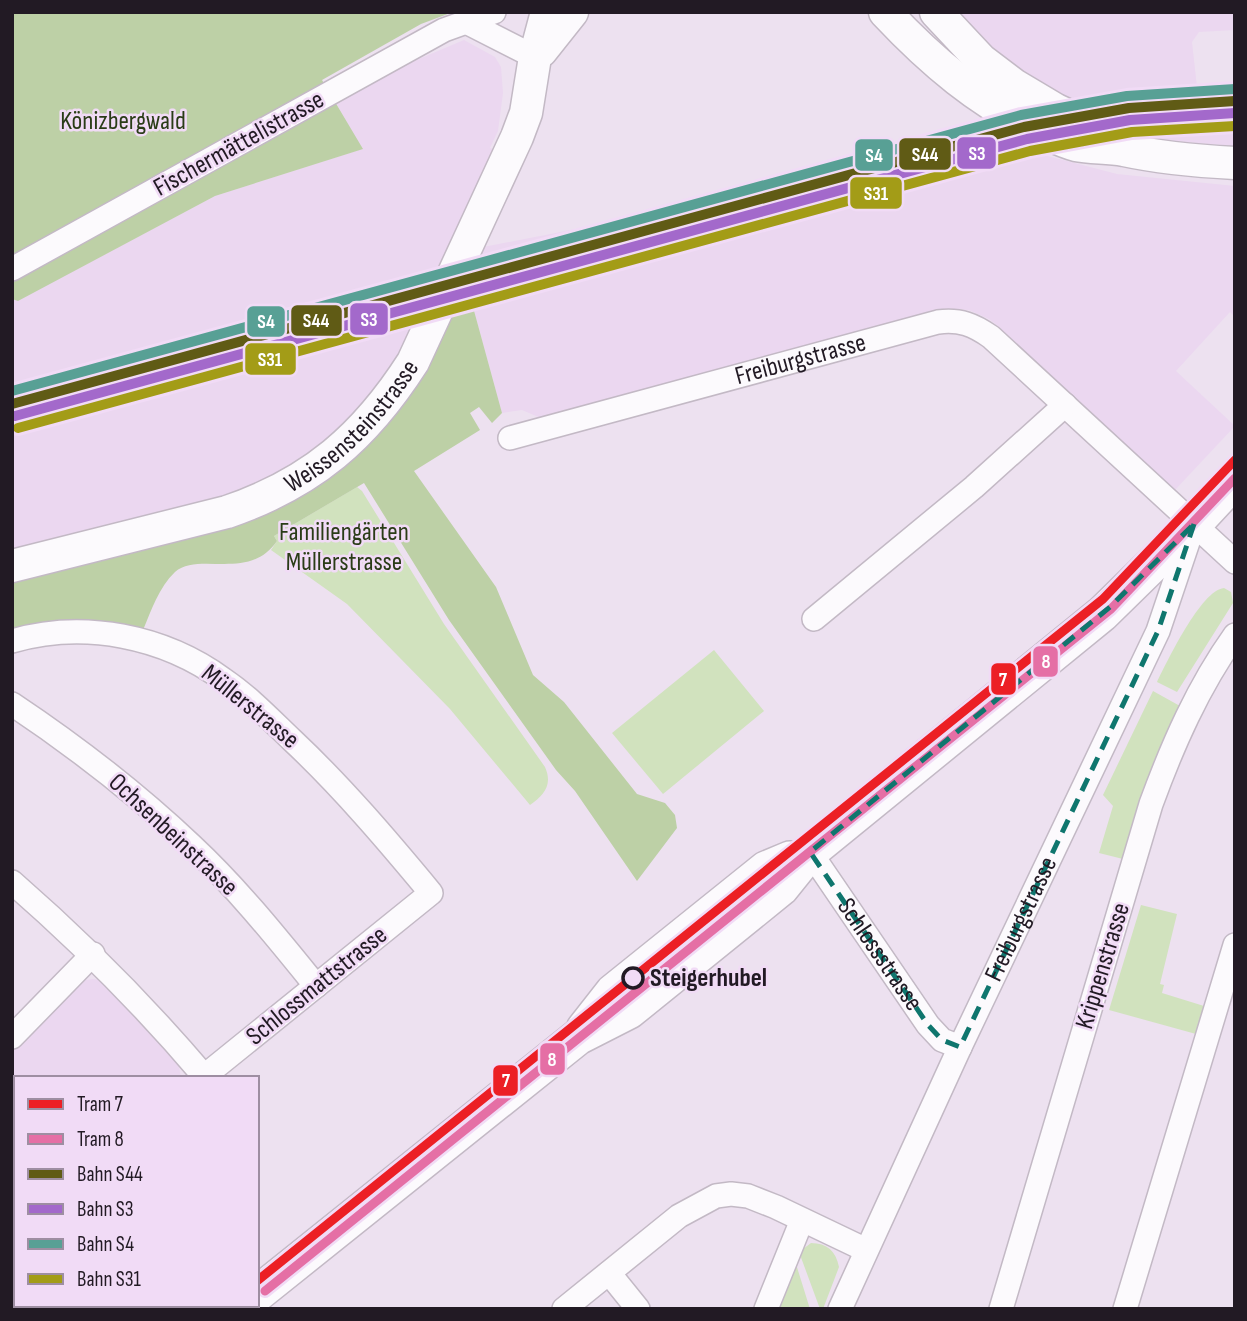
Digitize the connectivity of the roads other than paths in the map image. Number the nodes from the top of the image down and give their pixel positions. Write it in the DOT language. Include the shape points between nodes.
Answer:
graph roads {
  1 [pos="494,12"];
  2 [pos="547,12"];
  3 [pos="572,12"];
  4 [pos="885,12"];
  5 [pos="936,12"];
  6 [pos="466,22"];
  7 [pos="536,57"];
  8 [pos="1123,150"];
  9 [pos="1235,163"];
  10 [pos="12,269"];
  11 [pos="1065,405"];
  12 [pos="510,438"];
  13 [pos="1235,480"];
  14 [pos="1194,524"];
  15 [pos="1235,562"];
  16 [pos="12,566"];
  17 [pos="814,620"];
  18 [pos="1235,635"];
  19 [pos="12,641"];
  20 [pos="12,704"];
  21 [pos="810,852"];
  22 [pos="12,882"];
  23 [pos="431,893"];
  24 [pos="1235,945"];
  25 [pos="93,954"];
  26 [pos="316,986"];
  27 [pos="12,1037"];
  28 [pos="960,1047"];
  29 [pos="202,1076"];
  30 [pos="204,1076"];
  31 [pos="802,1220"];
  32 [pos="866,1250"];
  33 [pos="609,1273"];
  34 [pos="259,1292"];
  35 [pos="564,1309"];
  36 [pos="638,1309"];
  37 [pos="766,1309"];
  38 [pos="840,1309"];
  39 [pos="1001,1309"];
  40 [pos="1125,1309"];
  1 -- 6 [label="street, Fischermättelistrasse"];
  2 -- 7 [label="main road, Weissensteinstrasse"];
  3 -- 7 [label="main road, Weissensteinstrasse"];
  4 -- 8 [label="main road" via="950,74 990,104 1075,145"];
  5 -- 8 [label="main road" via="1014,85 1095,128"];
  6 -- 7 [label="street"];
  6 -- 10 [label="street, Fischermättelistrasse"];
  7 -- 16 [label="main road, Weissensteinstrasse" via="517,137 412,362 393,393 347,445 304,477 227,512"];
  8 -- 9 [label="main road" via="1143,156"];
  11 -- 12 [label="street, Freiburgstrasse" via="991,337 969,324 949,321"];
  11 -- 14 [label="street, Freiburgstrasse"];
  11 -- 17 [label="street"];
  13 -- 14 [label="main road, Freiburgstrasse"];
  14 -- 15 [label="street"];
  14 -- 21 [label="main road" via="1102,614"];
  14 -- 28 [label="street, Freiburgstrasse" via="1157,631"];
  18 -- 39 [label="street, Krippenstrasse" via="1193,703 1164,769"];
  19 -- 23 [label="street, Müllerstrasse" via="68,632 131,637 208,669 306,752"];
  20 -- 26 [label="street, Ochsenbeinstrasse" via="57,734 192,846"];
  21 -- 28 [label="street, Schlossstrasse" via="928,1025 942,1040"];
  21 -- 34 [label="main road" via="766,869 613,992 578,1037"];
  22 -- 25 [label="street"];
  23 -- 26 [label="street, Schlossmattstrasse"];
  24 -- 40 [label="street"];
  25 -- 27 [label="street"];
  25 -- 29 [label="street"];
  26 -- 30 [label="street, Schlossmattstrasse"];
  28 -- 32 [label="street, Freiburgstrasse"];
  31 -- 32 [label="street"];
  31 -- 33 [label="street" via="748,1196 716,1196 679,1216"];
  31 -- 37 [label="street"];
  32 -- 38 [label="street, Freiburgstrasse"];
  33 -- 35 [label="street"];
  33 -- 36 [label="street"];
}
